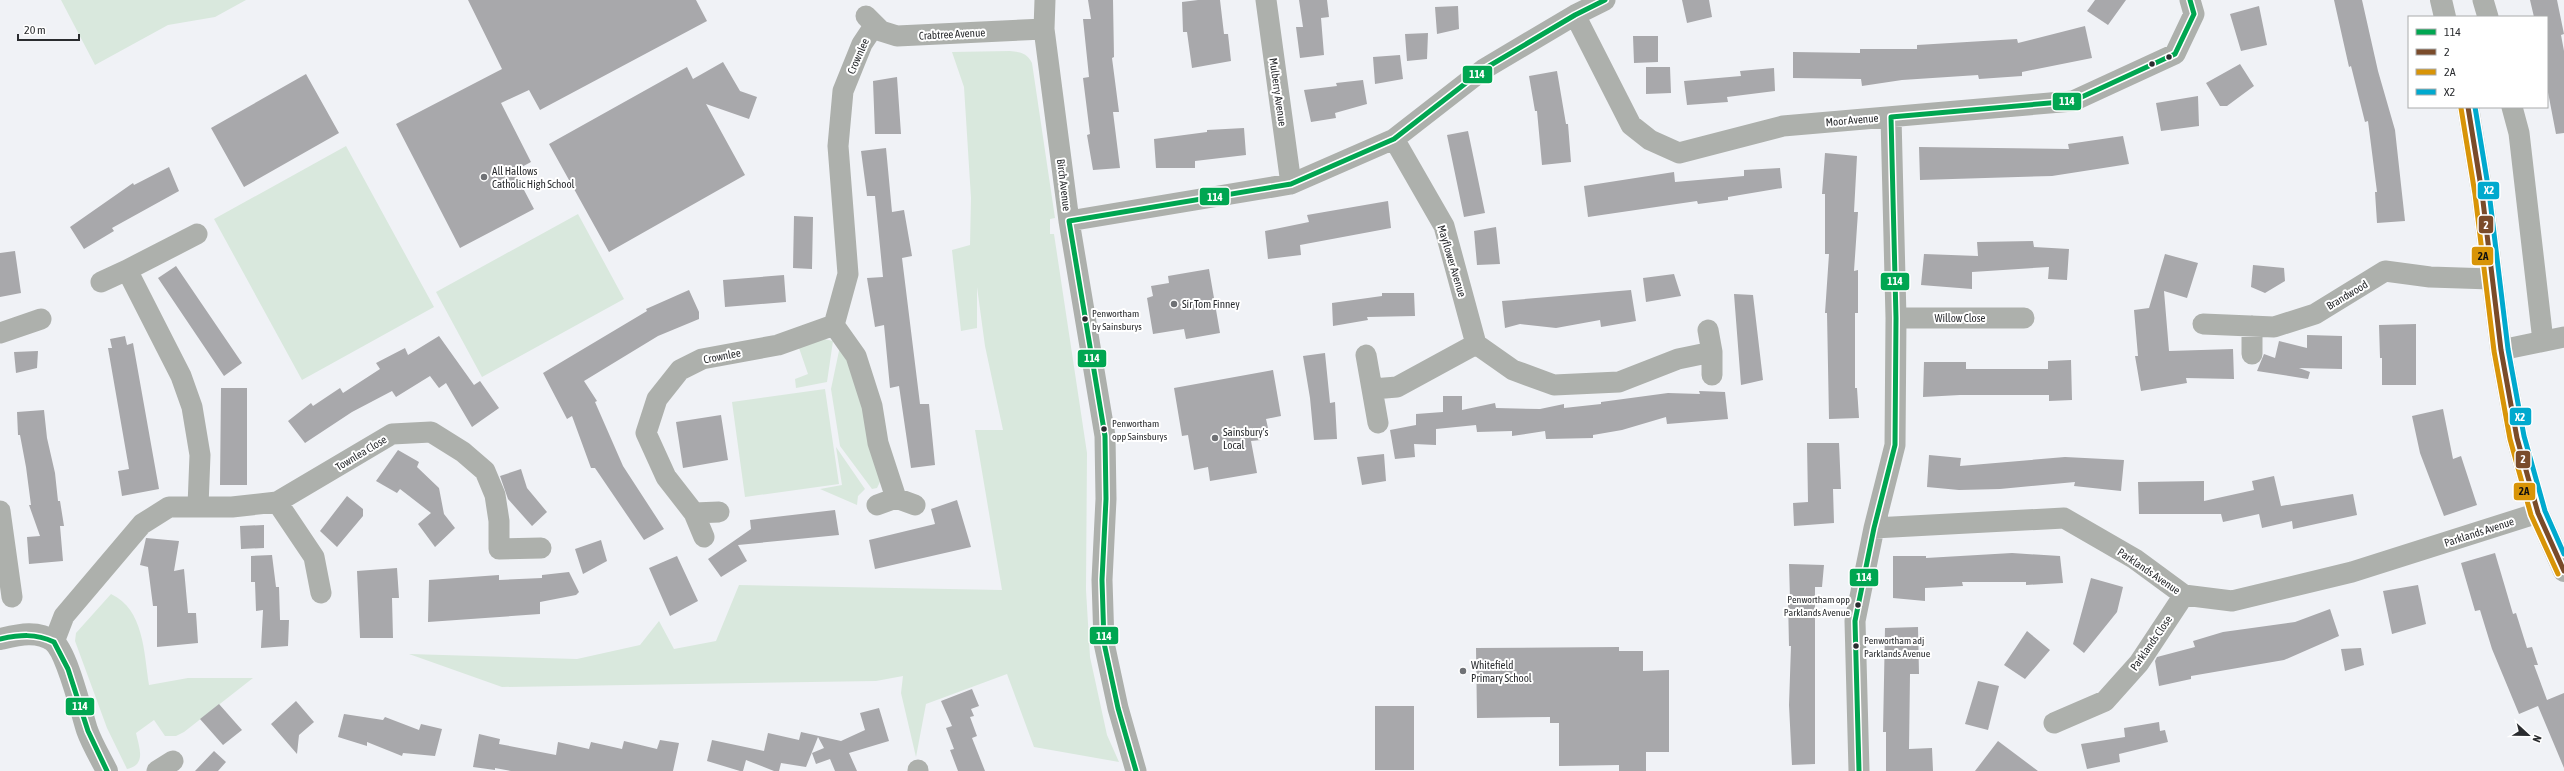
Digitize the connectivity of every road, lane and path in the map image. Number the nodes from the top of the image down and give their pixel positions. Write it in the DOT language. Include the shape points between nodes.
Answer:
graph roads {
  1 [pos="1045,0"];
  2 [pos="1266,0"];
  3 [pos="1605,0"];
  4 [pos="2190,0"];
  5 [pos="2441,0"];
  6 [pos="2484,0"];
  7 [pos="1575,15"];
  8 [pos="2445,16"];
  9 [pos="2488,16"];
  10 [pos="870,21"];
  11 [pos="1044,29"];
  12 [pos="2468,108"];
  13 [pos="2512,108"];
  14 [pos="1891,117"];
  15 [pos="1394,140"];
  16 [pos="1291,184"];
  17 [pos="1069,221"];
  18 [pos="197,234"];
  19 [pos="127,270"];
  20 [pos="2491,279"];
  21 [pos="101,282"];
  22 [pos="1896,318"];
  23 [pos="2024,318"];
  24 [pos="41,319"];
  25 [pos="834,324"];
  26 [pos="2203,324"];
  27 [pos="2252,326"];
  28 [pos="1708,330"];
  29 [pos="0,333"];
  30 [pos="2564,336"];
  31 [pos="2543,341"];
  32 [pos="1476,344"];
  33 [pos="2501,350"];
  34 [pos="1712,352"];
  35 [pos="2252,354"];
  36 [pos="1366,355"];
  37 [pos="1712,376"];
  38 [pos="1373,389"];
  39 [pos="1378,423"];
  40 [pos="277,502"];
  41 [pos="877,505"];
  42 [pos="198,506"];
  43 [pos="0,511"];
  44 [pos="719,512"];
  45 [pos="694,513"];
  46 [pos="2538,513"];
  47 [pos="1874,528"];
  48 [pos="704,537"];
  49 [pos="541,548"];
  50 [pos="2564,571"];
  51 [pos="321,593"];
  52 [pos="2184,595"];
  53 [pos="12,597"];
  54 [pos="0,639"];
  55 [pos="54,642"];
  56 [pos="2054,724"];
  57 [pos="107,771"];
  58 [pos="1136,771"];
  59 [pos="1859,771"];
  1 -- 11 [label="street, Birch Avenue"];
  2 -- 16 [label="street, Mulberry Avenue"];
  3 -- 7 [label="street"];
  4 -- 14 [label="street, Moor Avenue" via="2194,14 2175,54 2073,101"];
  5 -- 8 [label="street"];
  6 -- 9 [label="street"];
  7 -- 14 [label="street, Moor Avenue" via="1631,125 1629,142 1643,153 1659,156 1679,153 1783,126"];
  7 -- 15 [label="street" via="1484,69"];
  10 -- 11 [label="street, Crabtree Avenue" via="881,31 897,36"];
  10 -- 25 [label="street, Crownlee" via="843,91 838,146 848,274"];
  11 -- 17 [label="street, Birch Avenue"];
  12 -- 20 [label="street" via="2482,193"];
  13 -- 31 [label="street" via="2519,133"];
  14 -- 22 [label="street"];
  15 -- 16 [label="street"];
  15 -- 32 [label="street, Mayflower Avenue" via="1444,226"];
  16 -- 17 [label="street"];
  17 -- 58 [label="street, Birch Avenue" via="1105,436 1106,499 1102,580 1104,644 1118,708"];
  18 -- 19 [label="street"];
  19 -- 21 [label="street"];
  19 -- 42 [label="street" via="181,376 192,407 200,455"];
  20 -- 27 [label="street, Brandwood" via="2430,277 2386,271 2315,314 2274,328"];
  20 -- 33 [label="street"];
  22 -- 23 [label="street, Willow Close"];
  22 -- 47 [label="street" via="1895,445"];
  24 -- 29 [label="street"];
  25 -- 41 [label="street" via="856,356 872,406 878,443 906,501"];
  25 -- 45 [label="street, Crownlee" via="778,345 702,359 680,370 657,399 646,433 666,478"];
  26 -- 27 [label="street, Brandwood"];
  27 -- 35 [label="street"];
  28 -- 34 [label="street"];
  30 -- 31 [label="street"];
  31 -- 33 [label="street"];
  32 -- 34 [label="street" via="1513,370 1554,385 1619,382 1678,359"];
  32 -- 38 [label="street" via="1397,387"];
  33 -- 46 [label="street" via="2517,438"];
  34 -- 37 [label="street"];
  36 -- 38 [label="street"];
  38 -- 39 [label="street"];
  40 -- 42 [label="street, Townlea Close" via="232,507"];
  40 -- 49 [label="street, Townlea Close" via="392,434 431,432 463,452 485,471 494,495 499,521 499,549"];
  40 -- 51 [label="street" via="314,557"];
  42 -- 55 [label="street, Townlea Close" via="169,507 142,524 64,616"];
  43 -- 53 [label="street"];
  44 -- 45 [label="street"];
  45 -- 48 [label="street, Crownlee"];
  46 -- 50 [label="street"];
  46 -- 52 [label="street, Parklands Avenue" via="2352,572 2232,601"];
  47 -- 52 [label="street, Parklands Avenue" via="2064,518 2136,559"];
  47 -- 59 [label="street" via="1855,621"];
  52 -- 56 [label="street, Parklands Close" via="2139,663 2105,701"];
  54 -- 55 [label="street" via="22,634 40,635"];
  55 -- 57 [label="street" via="68,669 88,731"];
}
